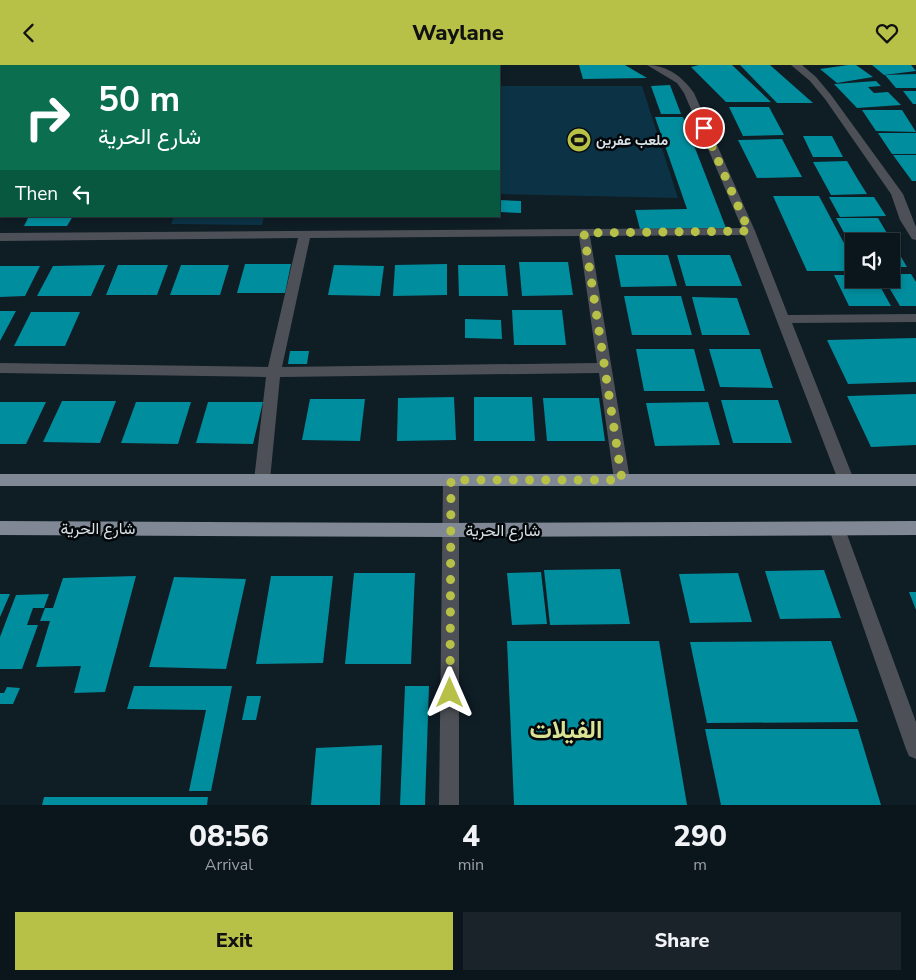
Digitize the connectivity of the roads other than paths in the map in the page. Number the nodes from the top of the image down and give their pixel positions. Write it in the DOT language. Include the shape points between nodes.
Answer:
graph roads {
  1 [pos="652,65"];
  2 [pos="796,65"];
  3 [pos="911,220"];
  4 [pos="749,231"];
  5 [pos="584,233"];
  6 [pos="306,235"];
  7 [pos="916,236"];
  8 [pos="0,237"];
  9 [pos="916,318"];
  10 [pos="783,319"];
  11 [pos="0,368"];
  12 [pos="605,368"];
  13 [pos="274,372"];
  14 [pos="0,480"];
  15 [pos="262,480"];
  16 [pos="451,480"];
  17 [pos="622,480"];
  18 [pos="846,480"];
  19 [pos="916,480"];
  20 [pos="0,528"];
  21 [pos="916,528"];
  22 [pos="837,529"];
  23 [pos="451,530"];
  24 [pos="916,749"];
  25 [pos="448,805"];
  1 -- 4 [label="street" via="680,81 689,93"];
  2 -- 3 [label="street" via="828,97 897,194"];
  3 -- 7 [label="street"];
  4 -- 5 [label="street"];
  4 -- 10 [label="street"];
  5 -- 6 [label="street"];
  5 -- 12 [label="street"];
  6 -- 8 [label="street"];
  6 -- 13 [label="street"];
  9 -- 10 [label="street"];
  10 -- 18 [label="street"];
  11 -- 13 [label="street"];
  12 -- 13 [label="street"];
  12 -- 17 [label="street"];
  13 -- 15 [label="street"];
  14 -- 15 [label="main road"];
  15 -- 16 [label="main road"];
  16 -- 17 [label="main road"];
  16 -- 23 [label="street"];
  17 -- 18 [label="main road"];
  18 -- 19 [label="main road"];
  20 -- 23 [label="main road, شارع الحرية"];
  21 -- 22 [label="main road, شارع الحرية"];
  22 -- 23 [label="main road, شارع الحرية"];
  22 -- 24 [label="street"];
  23 -- 25 [label="street"];
}
